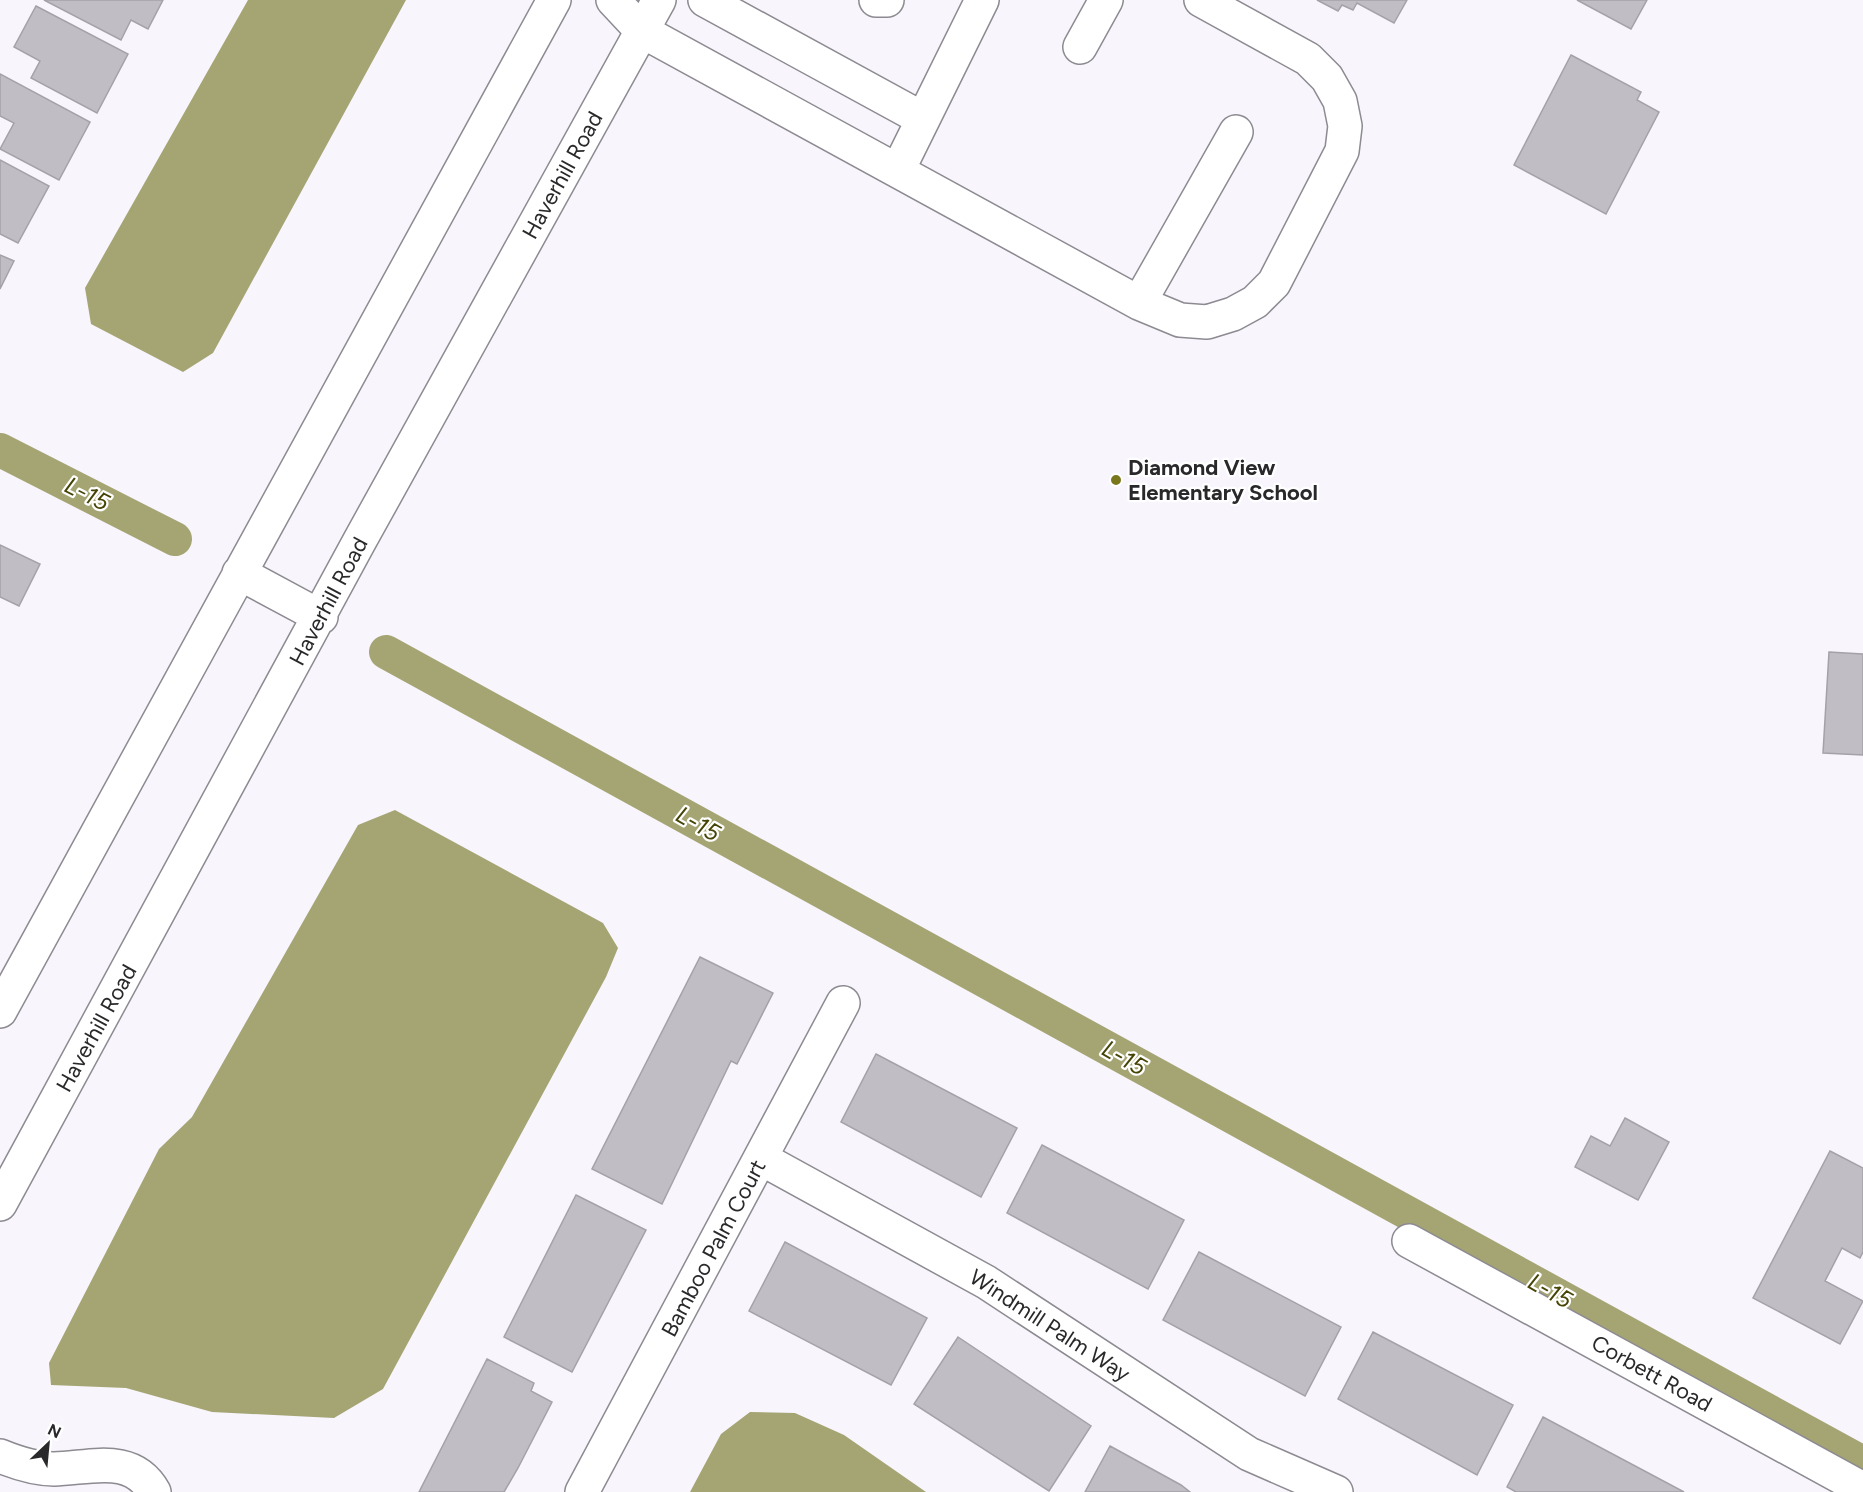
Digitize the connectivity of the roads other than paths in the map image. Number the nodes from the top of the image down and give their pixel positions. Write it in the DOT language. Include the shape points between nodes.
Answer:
graph roads {
  1 [pos="554,0"];
  2 [pos="613,0"];
  3 [pos="659,0"];
  4 [pos="705,0"];
  5 [pos="876,0"];
  6 [pos="887,0"];
  7 [pos="982,0"];
  8 [pos="1106,0"];
  9 [pos="1201,0"];
  10 [pos="642,31"];
  11 [pos="1080,47"];
  12 [pos="923,119"];
  13 [pos="1236,132"];
  14 [pos="898,170"];
  15 [pos="1139,303"];
  16 [pos="239,573"];
  17 [pos="321,616"];
  18 [pos="843,1003"];
  19 [pos="0,1011"];
  20 [pos="762,1159"];
  21 [pos="0,1204"];
  22 [pos="1409,1241"];
  23 [pos="0,1456"];
  24 [pos="1863,1489"];
  25 [pos="154,1492"];
  26 [pos="582,1492"];
  27 [pos="1336,1492"];
  1 -- 16 [label="street"];
  2 -- 10 [label="street"];
  3 -- 10 [label="street, Haverhill Road"];
  4 -- 12 [label="street"];
  5 -- 6 [label="street"];
  7 -- 12 [label="street"];
  8 -- 11 [label="street"];
  9 -- 15 [label="street" via="1308,59 1321,72 1340,101 1345,126 1342,151 1274,283 1255,302 1207,322 1180,320"];
  10 -- 14 [label="street"];
  10 -- 17 [label="street, Haverhill Road"];
  12 -- 14 [label="street"];
  13 -- 15 [label="street"];
  14 -- 15 [label="street"];
  16 -- 17 [label="street"];
  16 -- 19 [label="street"];
  17 -- 21 [label="street, Haverhill Road"];
  18 -- 20 [label="street, Bamboo Palm Court"];
  20 -- 26 [label="street, Bamboo Palm Court"];
  20 -- 27 [label="street, Windmill Palm Way" via="986,1282 1249,1454"];
  22 -- 24 [label="street, Corbett Road"];
  23 -- 25 [label="street" via="20,1465 52,1469 103,1464 129,1467"];
}
